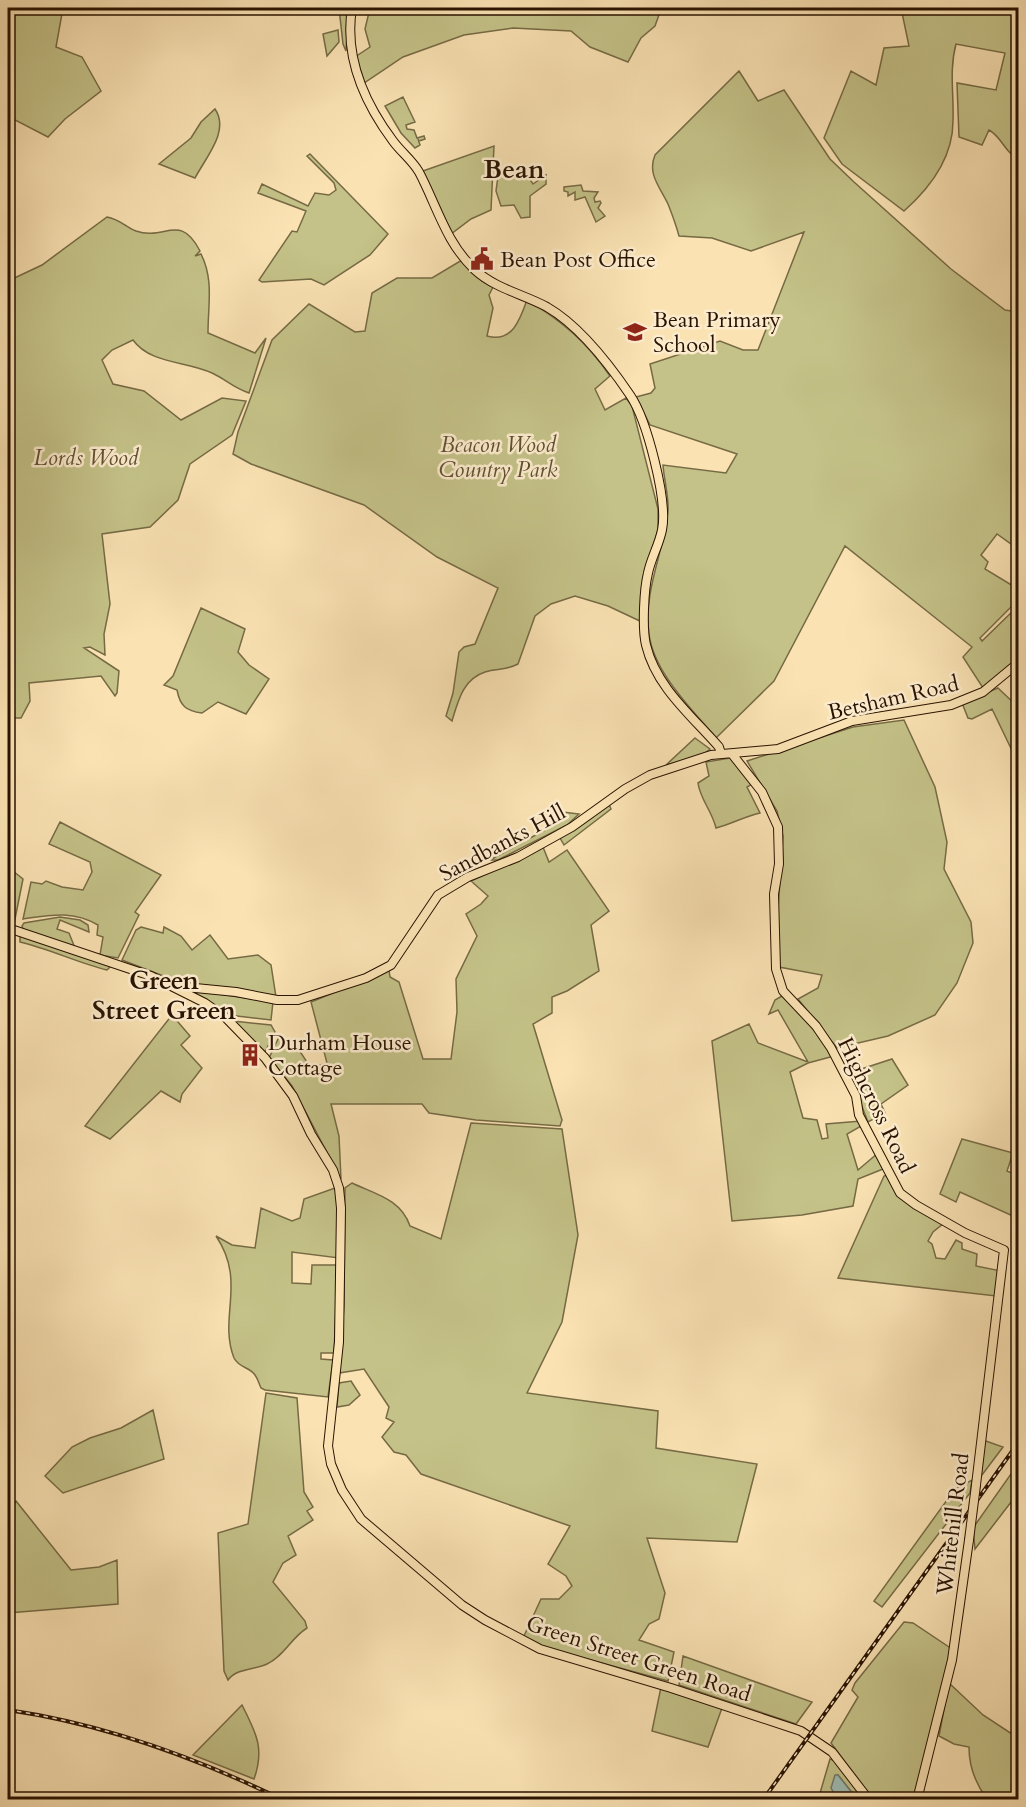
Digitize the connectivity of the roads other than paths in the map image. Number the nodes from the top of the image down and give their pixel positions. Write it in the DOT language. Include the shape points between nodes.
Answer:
graph roads {
  1 [pos="352,8"];
  2 [pos="1018,663"];
  3 [pos="721,754"];
  4 [pos="732,754"];
  5 [pos="740,758"];
  6 [pos="8,928"];
  7 [pos="174,987"];
  8 [pos="1004,1250"];
  9 [pos="869,1800"];
  10 [pos="917,1800"];
  1 -- 3 [label="main road" via="351,54 357,75 377,118 418,172 462,255 491,282 539,303 566,321 608,366 634,402 648,437 664,517 646,584 646,644 670,693"];
  2 -- 5 [label="main road, Betsham Road" via="983,692 966,700 852,721 778,749"];
  3 -- 4 [label="main road, Sandbanks Hill"];
  3 -- 7 [label="main road, Sandbanks Hill" via="650,775 573,827 453,885 431,903 391,965 366,978 298,999 277,1000 212,988"];
  4 -- 5 [label="main road, Highcross Road"];
  5 -- 8 [label="main road, Highcross Road" via="778,827 779,864 774,894 776,969 783,992 807,1014 831,1048 900,1193 965,1233"];
  6 -- 7 [label="main road, Green Street Green Road" via="147,974"];
  7 -- 9 [label="main road, Green Street Green Road" via="216,1010 265,1058 293,1096 333,1170 341,1208 341,1296 328,1446 342,1490 361,1519 462,1605 517,1639 801,1731 832,1752"];
  8 -- 10 [label="main road, Whitehill Road, bridge" via="952,1660"];
}
